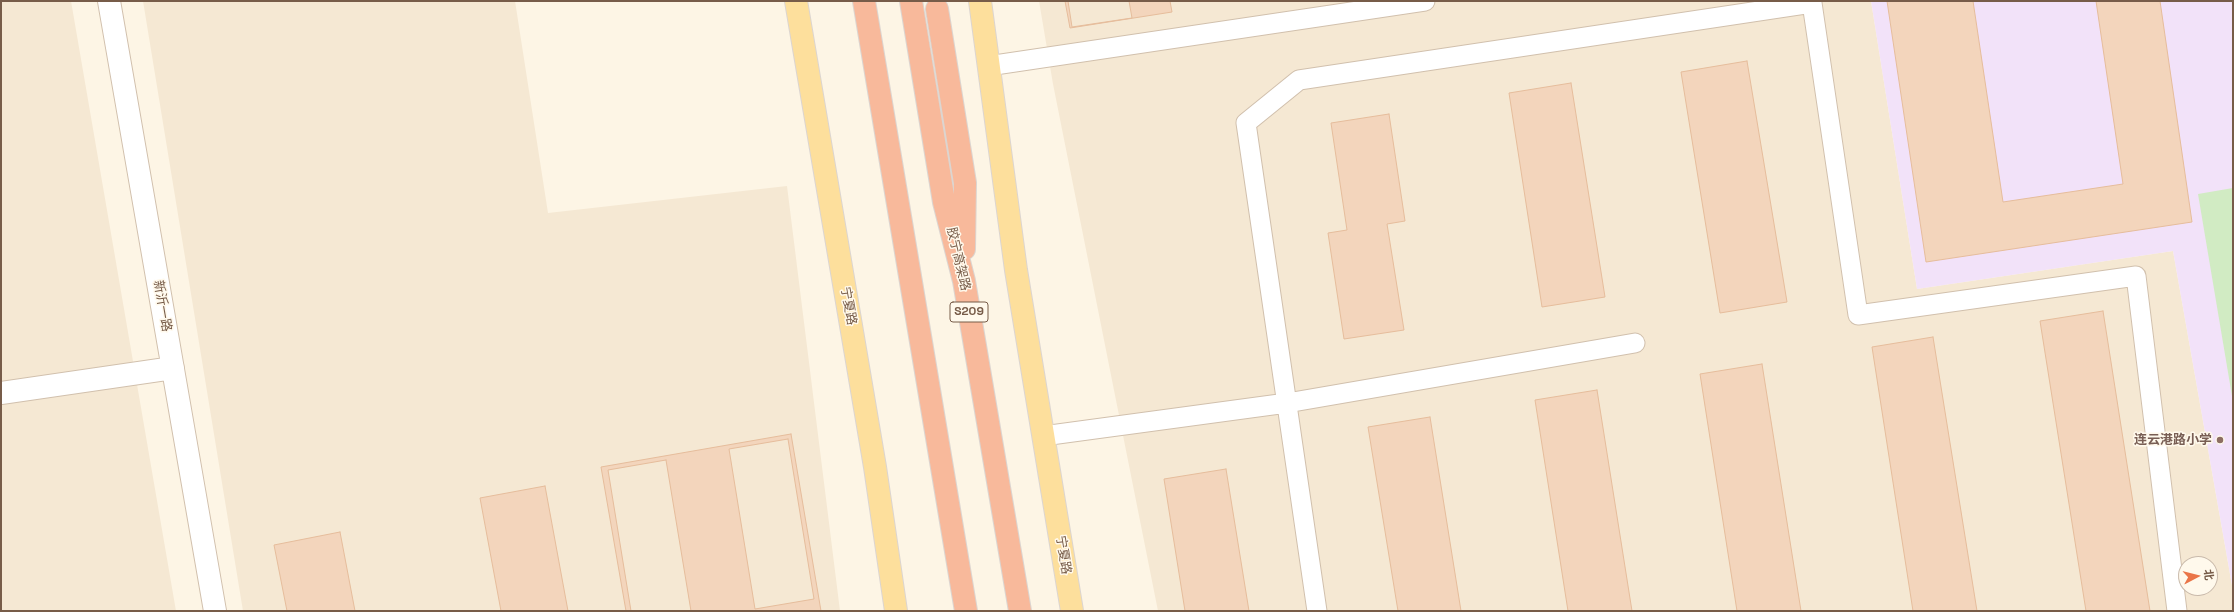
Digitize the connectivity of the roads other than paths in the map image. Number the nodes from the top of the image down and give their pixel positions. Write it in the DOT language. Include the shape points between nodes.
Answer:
graph roads {
  1 [pos="110,1"];
  2 [pos="796,1"];
  3 [pos="864,1"];
  4 [pos="911,1"];
  5 [pos="980,1"];
  6 [pos="1425,1"];
  7 [pos="937,5"];
  8 [pos="988,66"];
  9 [pos="964,281"];
  10 [pos="1635,343"];
  11 [pos="173,368"];
  12 [pos="1,393"];
  13 [pos="1287,403"];
  14 [pos="1043,436"];
  15 [pos="215,611"];
  16 [pos="896,611"];
  17 [pos="966,611"];
  18 [pos="1020,611"];
  19 [pos="1072,611"];
  20 [pos="1317,611"];
  21 [pos="2177,611"];
  1 -- 11 [label="street, 新沂一路"];
  2 -- 16 [label="main road, 宁夏路"];
  3 -- 17 [label="highway"];
  4 -- 9 [label="highway, 胶宁高架路 / S209" via="944,202"];
  5 -- 8 [label="main road, 宁夏路"];
  6 -- 8 [label="lane"];
  7 -- 9 [label="highway" via="965,183"];
  8 -- 14 [label="main road, 宁夏路" via="1016,270"];
  9 -- 18 [label="highway, 胶宁高架路 / S209"];
  10 -- 13 [label="lane"];
  11 -- 12 [label="street"];
  11 -- 15 [label="street, 新沂一路"];
  13 -- 14 [label="lane"];
  13 -- 20 [label="lane"];
  13 -- 21 [label="lane" via="1246,123 1299,80 1812,3 1858,315 2136,276"];
  14 -- 19 [label="main road, 宁夏路"];
}
